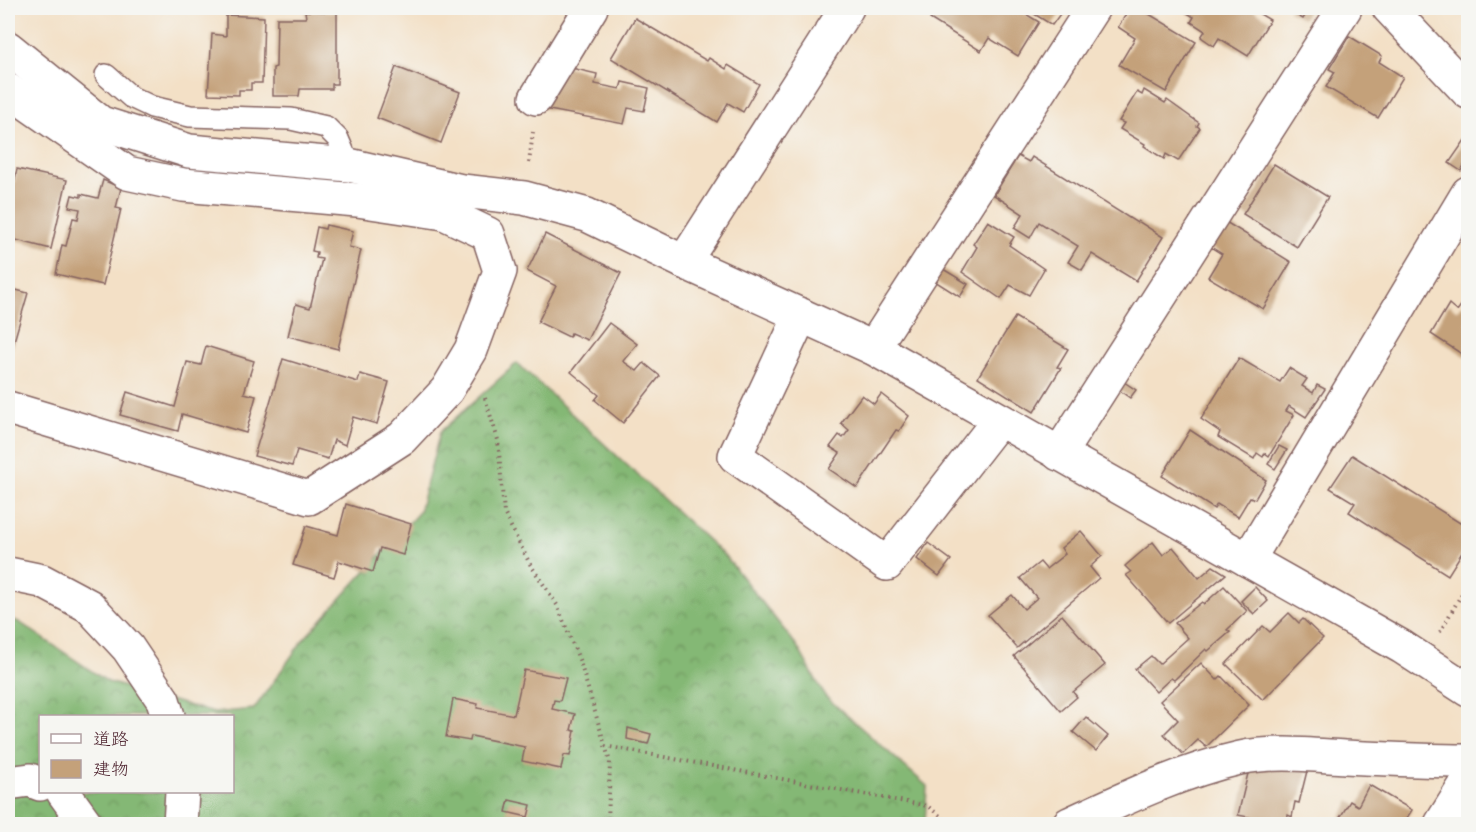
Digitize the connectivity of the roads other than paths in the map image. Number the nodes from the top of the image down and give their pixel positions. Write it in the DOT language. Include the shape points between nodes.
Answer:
graph roads {
  1 [pos="591,8"];
  2 [pos="847,8"];
  3 [pos="1093,8"];
  4 [pos="1345,8"];
  5 [pos="1389,8"];
  6 [pos="8,48"];
  7 [pos="106,75"];
  8 [pos="8,90"];
  9 [pos="1468,92"];
  10 [pos="536,98"];
  11 [pos="350,165"];
  12 [pos="1468,193"];
  13 [pos="684,262"];
  14 [pos="801,315"];
  15 [pos="873,348"];
  16 [pos="8,408"];
  17 [pos="999,420"];
  18 [pos="1059,454"];
  19 [pos="1248,560"];
  20 [pos="8,574"];
  21 [pos="1468,690"];
  22 [pos="167,715"];
  23 [pos="1468,761"];
  24 [pos="1468,781"];
  25 [pos="8,783"];
  26 [pos="39,784"];
  27 [pos="64,793"];
  28 [pos="182,793"];
  29 [pos="86,825"];
  30 [pos="180,825"];
  31 [pos="1069,825"];
  32 [pos="1441,825"];
  1 -- 10 [label="street"];
  2 -- 13 [label="street"];
  3 -- 15 [label="street"];
  4 -- 18 [label="street"];
  5 -- 9 [label="street"];
  6 -- 11 [label="street" via="101,123 189,151"];
  7 -- 11 [label="lane" via="131,97 152,107 190,116 291,118 326,127 338,139"];
  8 -- 16 [label="street" via="127,173 183,185 357,200 444,213 488,234 500,271 471,350 447,390 402,438 309,498"];
  11 -- 13 [label="street" via="462,190 524,198 587,215"];
  12 -- 19 [label="street"];
  13 -- 14 [label="street"];
  14 -- 15 [label="street"];
  14 -- 17 [label="street" via="735,456 888,564"];
  15 -- 17 [label="street"];
  17 -- 18 [label="street"];
  18 -- 19 [label="street"];
  19 -- 21 [label="street"];
  20 -- 22 [label="street" via="42,581 89,606 128,648 163,700"];
  23 -- 31 [label="street" via="1286,754 1241,758 1196,770"];
  24 -- 32 [label="street"];
  25 -- 26 [label="street" via="30,780"];
  27 -- 29 [label="street"];
  28 -- 30 [label="street"];
}
